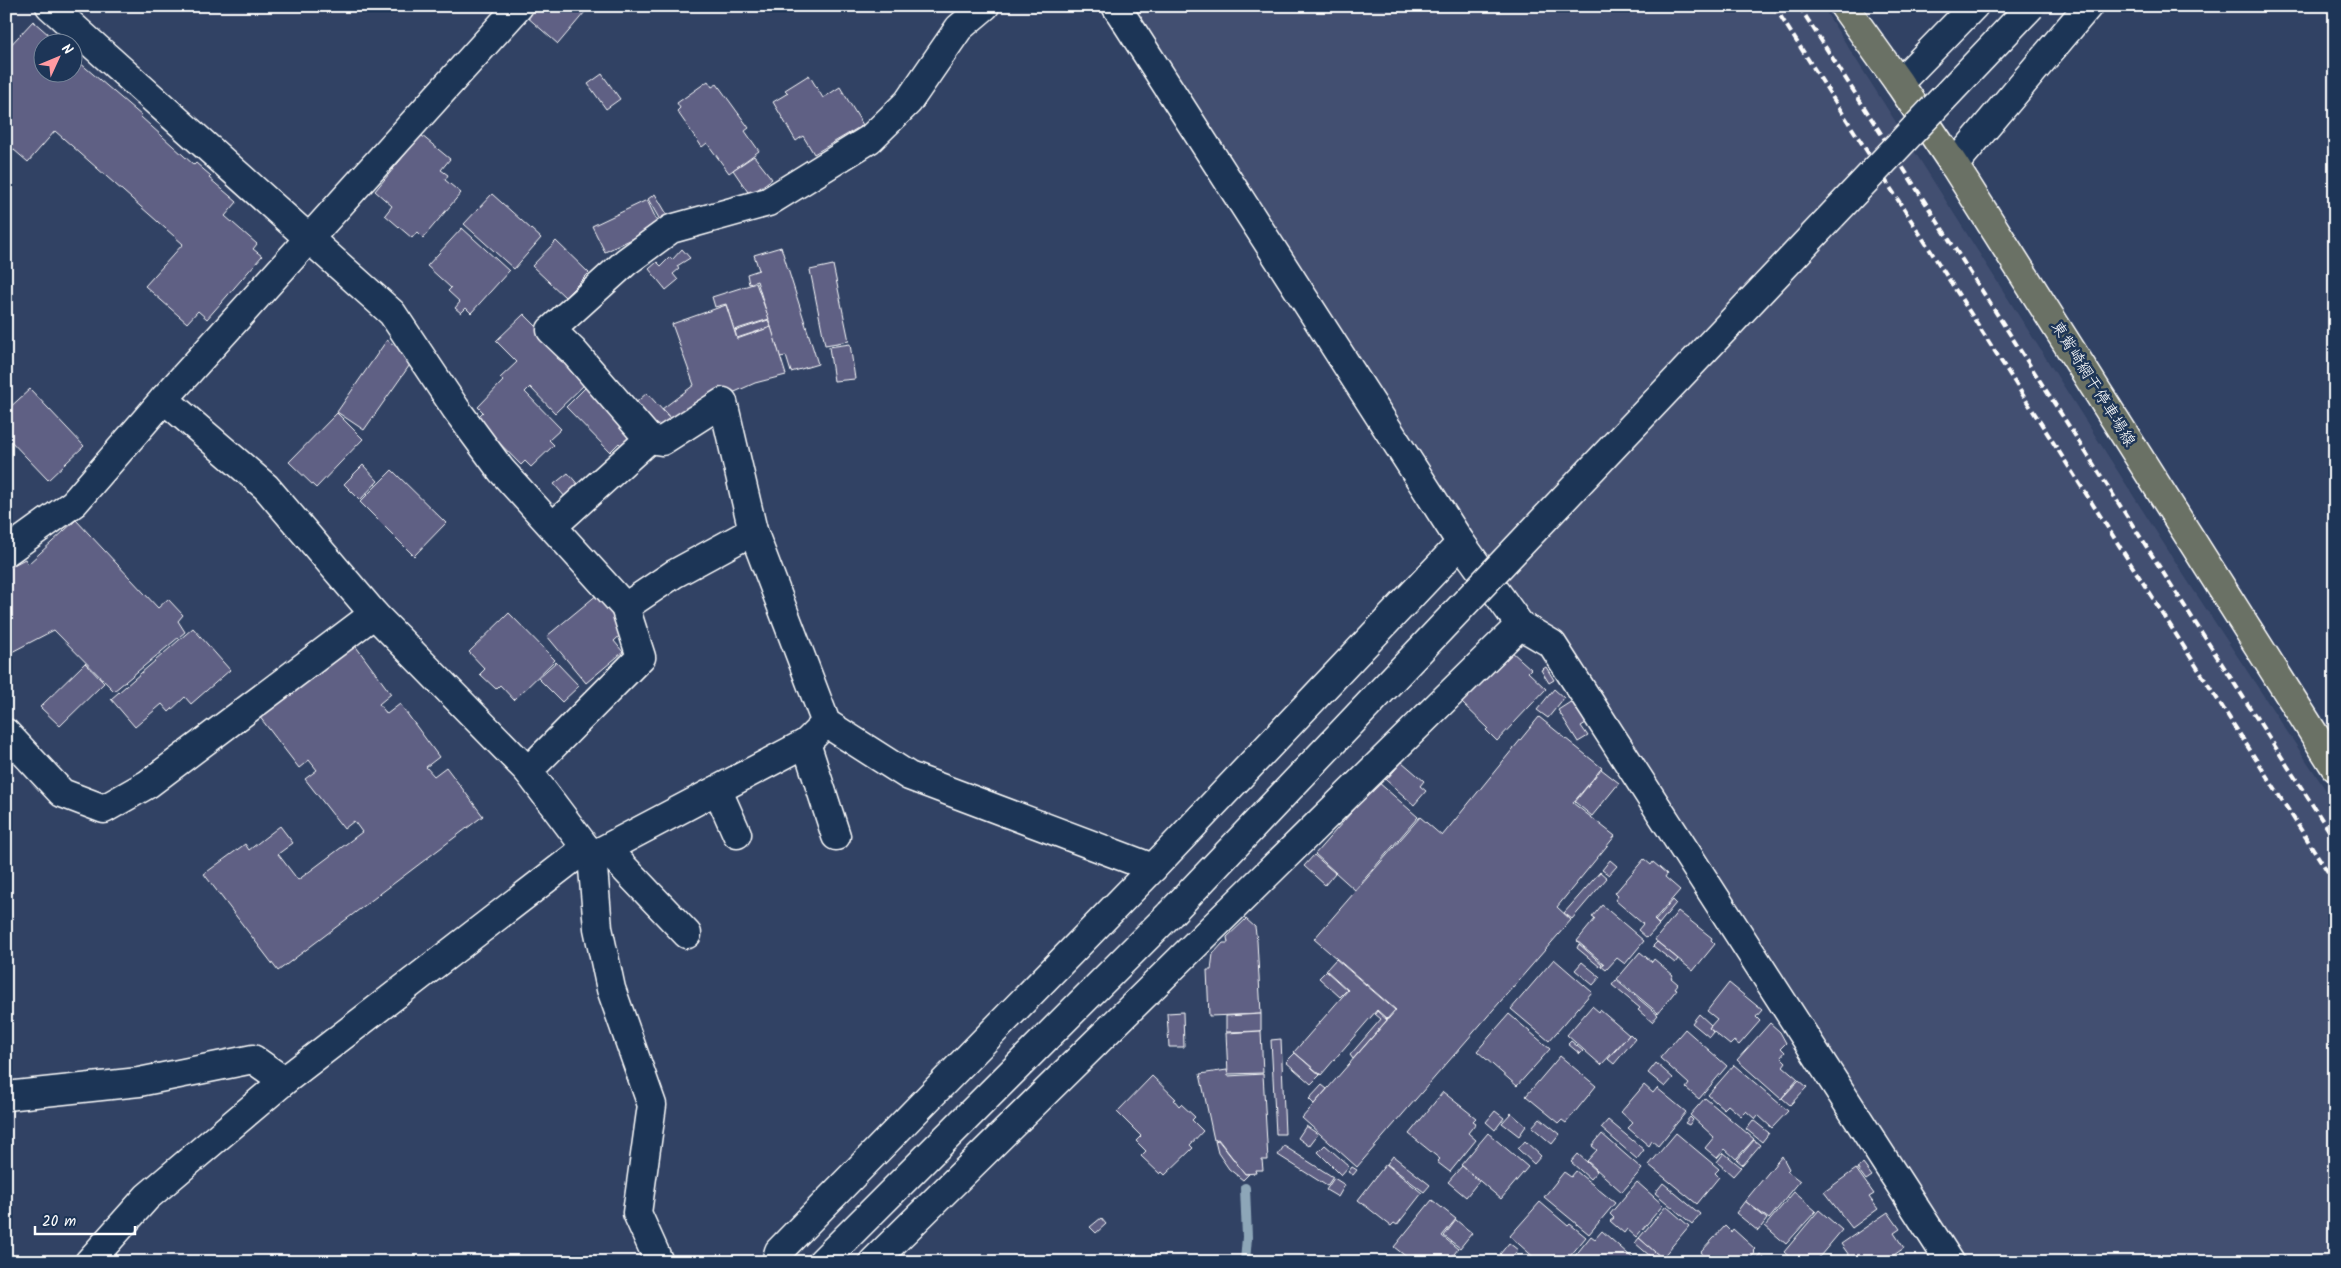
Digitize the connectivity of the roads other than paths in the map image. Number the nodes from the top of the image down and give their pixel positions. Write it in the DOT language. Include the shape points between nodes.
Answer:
graph roads {
  1 [pos="50,6"];
  2 [pos="519,6"];
  3 [pos="985,6"];
  4 [pos="1116,6"];
  5 [pos="1844,6"];
  6 [pos="1974,6"];
  7 [pos="2031,6"];
  8 [pos="2088,6"];
  9 [pos="1899,83"];
  10 [pos="1954,164"];
  11 [pos="310,240"];
  12 [pos="164,399"];
  13 [pos="649,439"];
  14 [pos="553,526"];
  15 [pos="754,531"];
  16 [pos="1461,543"];
  17 [pos="6,552"];
  18 [pos="625,607"];
  19 [pos="374,614"];
  20 [pos="1520,625"];
  21 [pos="826,723"];
  22 [pos="6,733"];
  23 [pos="806,743"];
  24 [pos="2335,767"];
  25 [pos="528,771"];
  26 [pos="718,791"];
  27 [pos="737,834"];
  28 [pos="836,836"];
  29 [pos="595,851"];
  30 [pos="1153,868"];
  31 [pos="687,934"];
  32 [pos="284,1081"];
  33 [pos="6,1096"];
  34 [pos="89,1262"];
  35 [pos="659,1262"];
  36 [pos="776,1262"];
  37 [pos="822,1262"];
  38 [pos="874,1262"];
  39 [pos="1950,1262"];
  1 -- 11 [label="street"];
  2 -- 11 [label="street"];
  3 -- 13 [label="street" via="959,28 908,102 870,139 768,202 672,229 626,262 551,330 574,351"];
  4 -- 16 [label="street"];
  5 -- 9 [label="main road, 東觜崎網干停車場線"];
  6 -- 9 [label="street"];
  7 -- 37 [label="street, bridge" via="1170,914"];
  8 -- 10 [label="street"];
  9 -- 10 [label="main road, 東觜崎網干停車場線"];
  10 -- 24 [label="main road, 東觜崎網干停車場線"];
  11 -- 12 [label="street"];
  11 -- 14 [label="street" via="392,313 501,470"];
  12 -- 17 [label="street" via="74,503"];
  12 -- 19 [label="street" via="266,487"];
  13 -- 14 [label="street"];
  13 -- 15 [label="street" via="662,441 723,402"];
  14 -- 18 [label="street"];
  15 -- 18 [label="street" via="674,574"];
  15 -- 21 [label="street"];
  16 -- 20 [label="street"];
  16 -- 30 [label="street"];
  18 -- 25 [label="street" via="641,657"];
  19 -- 22 [label="street" via="148,784 104,809 62,793"];
  19 -- 25 [label="street"];
  20 -- 38 [label="street"];
  20 -- 39 [label="street" via="1552,644"];
  21 -- 23 [label="street"];
  21 -- 30 [label="street" via="909,776"];
  23 -- 26 [label="street"];
  23 -- 28 [label="street"];
  25 -- 29 [label="street"];
  26 -- 27 [label="street"];
  26 -- 29 [label="street"];
  29 -- 31 [label="street"];
  29 -- 32 [label="street"];
  29 -- 35 [label="street" via="598,928 611,988 652,1105 637,1212"];
  30 -- 36 [label="street" via="778,1251"];
  32 -- 33 [label="street" via="253,1059 139,1082"];
  32 -- 34 [label="street" via="147,1197"];
}
